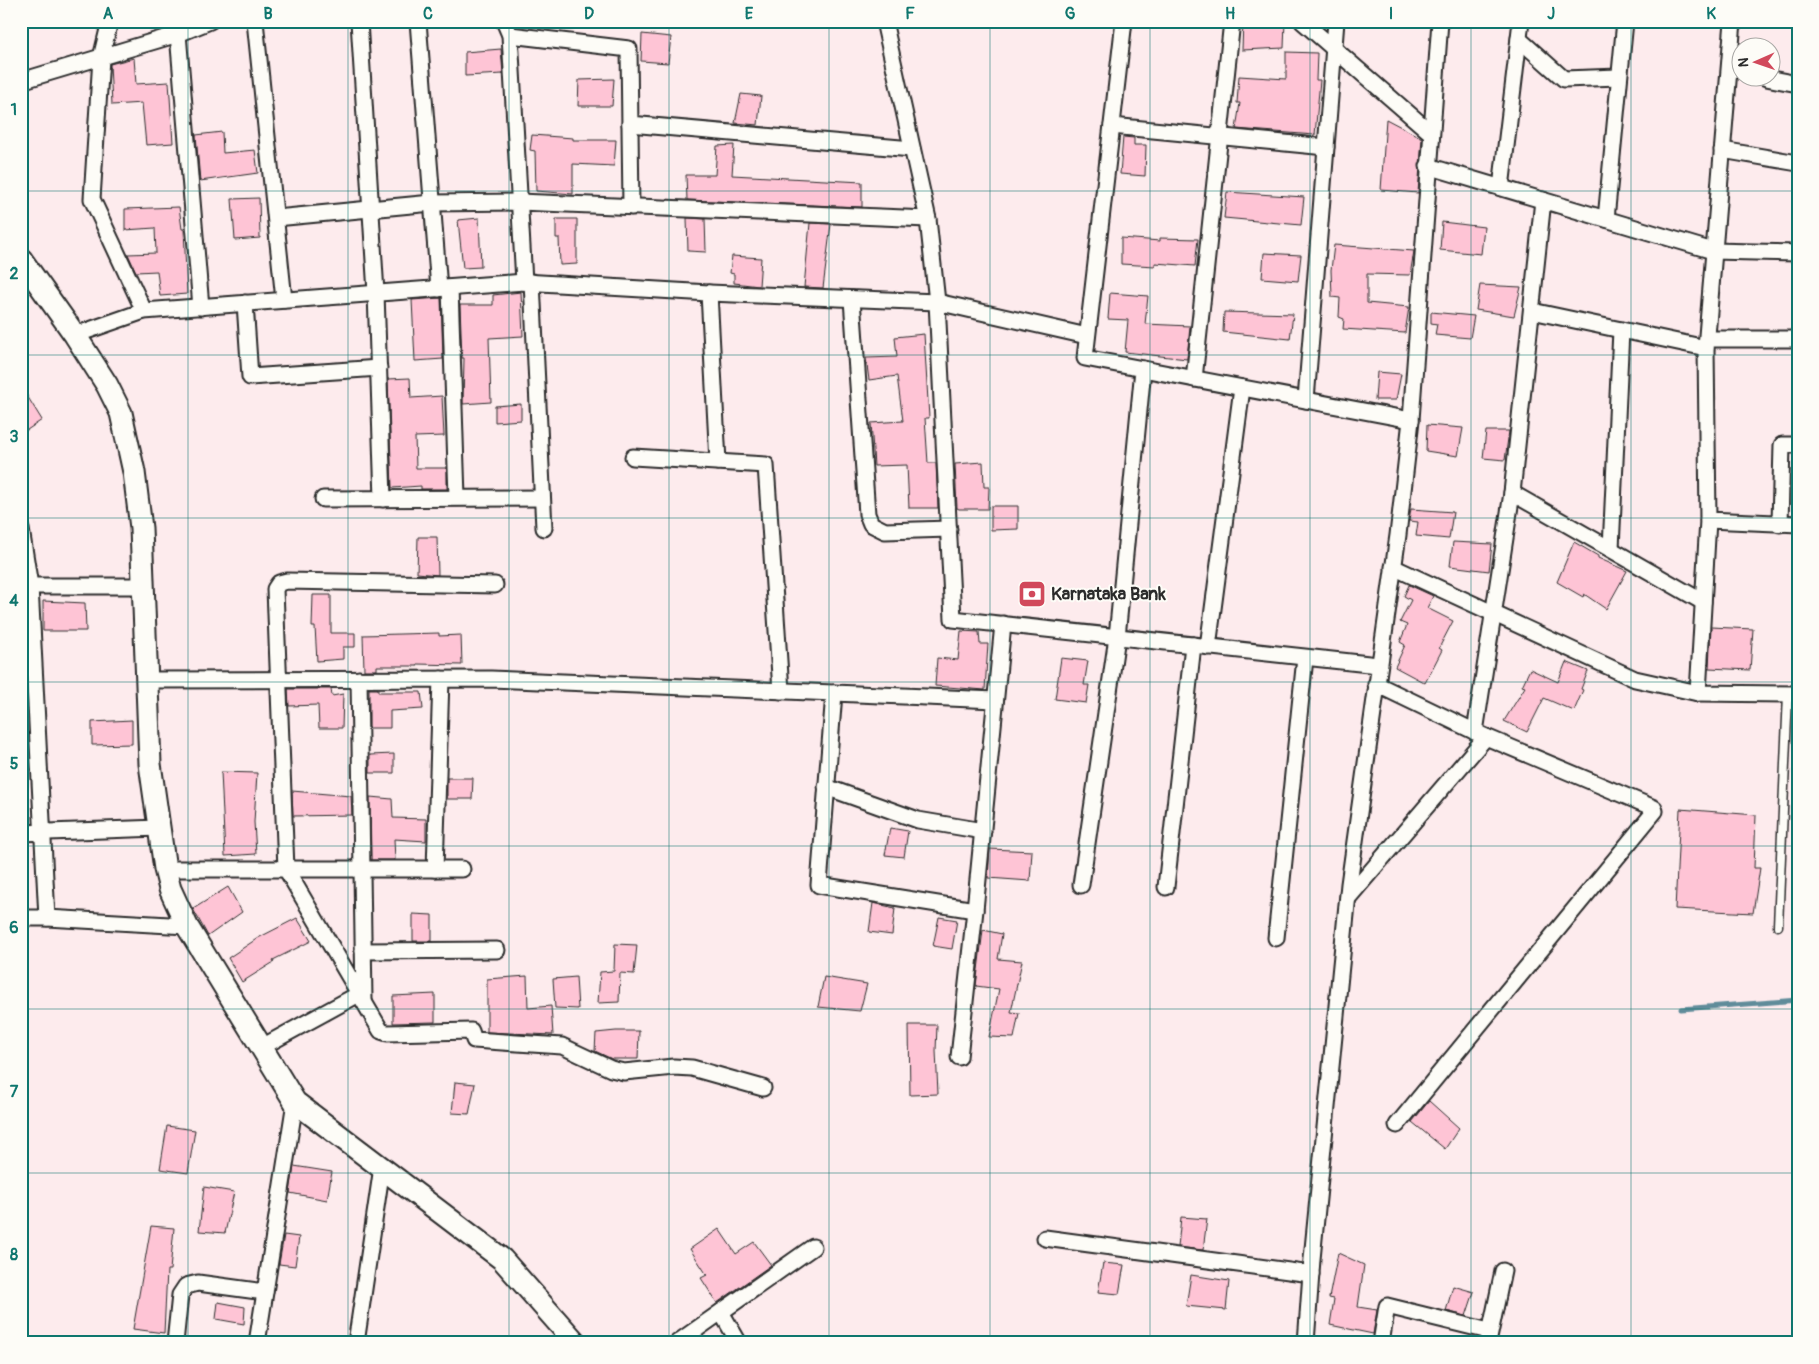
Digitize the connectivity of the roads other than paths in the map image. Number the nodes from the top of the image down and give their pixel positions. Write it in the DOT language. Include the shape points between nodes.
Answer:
graph roads {
  1 [pos="110,21"];
  2 [pos="210,21"];
  3 [pos="255,21"];
  4 [pos="359,21"];
  5 [pos="418,21"];
  6 [pos="884,21"];
  7 [pos="1124,21"];
  8 [pos="1232,21"];
  9 [pos="1302,21"];
  10 [pos="1336,21"];
  11 [pos="1440,21"];
  12 [pos="1522,21"];
  13 [pos="1625,21"];
  14 [pos="1733,21"];
  15 [pos="507,28"];
  16 [pos="178,34"];
  17 [pos="1734,38"];
  18 [pos="1519,39"];
  19 [pos="1334,50"];
  20 [pos="101,58"];
  21 [pos="1619,78"];
  22 [pos="21,81"];
  23 [pos="1782,81"];
  24 [pos="1798,84"];
  25 [pos="1732,88"];
  26 [pos="630,124"];
  27 [pos="1112,126"];
  28 [pos="1431,133"];
  29 [pos="1220,135"];
  30 [pos="1326,147"];
  31 [pos="912,150"];
  32 [pos="1722,150"];
  33 [pos="1798,163"];
  34 [pos="1428,166"];
  35 [pos="1502,188"];
  36 [pos="1543,200"];
  37 [pos="519,202"];
  38 [pos="432,203"];
  39 [pos="631,207"];
  40 [pos="371,208"];
  41 [pos="276,218"];
  42 [pos="928,219"];
  43 [pos="1606,219"];
  44 [pos="1714,251"];
  45 [pos="1798,253"];
  46 [pos="22,262"];
  47 [pos="528,282"];
  48 [pos="445,288"];
  49 [pos="376,293"];
  50 [pos="709,293"];
  51 [pos="852,299"];
  52 [pos="284,300"];
  53 [pos="936,302"];
  54 [pos="245,303"];
  55 [pos="202,307"];
  56 [pos="144,311"];
  57 [pos="1532,311"];
  58 [pos="1621,330"];
  59 [pos="75,335"];
  60 [pos="1087,336"];
  61 [pos="1798,339"];
  62 [pos="1706,344"];
  63 [pos="379,368"];
  64 [pos="1143,369"];
  65 [pos="1194,379"];
  66 [pos="1242,388"];
  67 [pos="1306,400"];
  68 [pos="1411,420"];
  69 [pos="1798,445"];
  70 [pos="633,457"];
  71 [pos="718,462"];
  72 [pos="1512,493"];
  73 [pos="383,498"];
  74 [pos="457,498"];
  75 [pos="542,498"];
  76 [pos="323,499"];
  77 [pos="1708,520"];
  78 [pos="1780,524"];
  79 [pos="1798,524"];
  80 [pos="21,528"];
  81 [pos="544,528"];
  82 [pos="949,529"];
  83 [pos="1611,549"];
  84 [pos="1393,567"];
  85 [pos="495,585"];
  86 [pos="26,586"];
  87 [pos="145,586"];
  88 [pos="1703,602"];
  89 [pos="1494,612"];
  90 [pos="1003,624"];
  91 [pos="1117,638"];
  92 [pos="1201,646"];
  93 [pos="1305,658"];
  94 [pos="1378,665"];
  95 [pos="28,674"];
  96 [pos="358,679"];
  97 [pos="440,679"];
  98 [pos="146,680"];
  99 [pos="277,680"];
  100 [pos="1376,684"];
  101 [pos="781,691"];
  102 [pos="834,693"];
  103 [pos="1698,693"];
  104 [pos="1793,694"];
  105 [pos="996,700"];
  106 [pos="1481,734"];
  107 [pos="826,787"];
  108 [pos="160,828"];
  109 [pos="983,831"];
  110 [pos="21,833"];
  111 [pos="43,833"];
  112 [pos="286,869"];
  113 [pos="435,869"];
  114 [pos="462,869"];
  115 [pos="165,870"];
  116 [pos="361,870"];
  117 [pos="1081,885"];
  118 [pos="1166,887"];
  119 [pos="1348,898"];
  120 [pos="975,910"];
  121 [pos="21,918"];
  122 [pos="47,918"];
  123 [pos="187,926"];
  124 [pos="1778,926"];
  125 [pos="1276,938"];
  126 [pos="497,950"];
  127 [pos="363,951"];
  128 [pos="362,997"];
  129 [pos="264,1054"];
  130 [pos="959,1057"];
  131 [pos="763,1088"];
  132 [pos="292,1097"];
  133 [pos="1398,1125"];
  134 [pos="382,1167"];
  135 [pos="1045,1238"];
  136 [pos="814,1247"];
  137 [pos="1503,1271"];
  138 [pos="1311,1274"];
  139 [pos="265,1292"];
  140 [pos="721,1312"];
  141 [pos="1489,1337"];
  142 [pos="175,1343"];
  143 [pos="257,1343"];
  144 [pos="356,1343"];
  145 [pos="576,1343"];
  146 [pos="677,1343"];
  147 [pos="739,1343"];
  148 [pos="1306,1343"];
  149 [pos="1380,1343"];
  1 -- 20 [label="street"];
  2 -- 16 [label="street"];
  3 -- 41 [label="street"];
  4 -- 40 [label="street"];
  5 -- 38 [label="street"];
  6 -- 31 [label="street"];
  7 -- 27 [label="street"];
  8 -- 29 [label="street"];
  9 -- 19 [label="street"];
  10 -- 19 [label="street"];
  11 -- 28 [label="street"];
  12 -- 18 [label="street"];
  13 -- 21 [label="street"];
  14 -- 17 [label="street"];
  15 -- 26 [label="street" via="629,49"];
  15 -- 37 [label="street"];
  16 -- 20 [label="street"];
  16 -- 55 [label="street"];
  18 -- 21 [label="street" via="1564,79"];
  18 -- 35 [label="street"];
  19 -- 28 [label="street"];
  19 -- 30 [label="street"];
  20 -- 22 [label="street"];
  20 -- 56 [label="street" via="92,199"];
  21 -- 43 [label="street"];
  23 -- 24 [label="street"];
  25 -- 32 [label="street"];
  26 -- 31 [label="street"];
  26 -- 39 [label="street"];
  27 -- 29 [label="street"];
  27 -- 60 [label="street"];
  28 -- 34 [label="street"];
  29 -- 30 [label="street"];
  29 -- 65 [label="street"];
  30 -- 67 [label="street"];
  31 -- 42 [label="street"];
  32 -- 33 [label="street"];
  32 -- 44 [label="street"];
  34 -- 35 [label="street"];
  34 -- 68 [label="street"];
  35 -- 36 [label="street"];
  36 -- 43 [label="street"];
  36 -- 57 [label="street"];
  37 -- 38 [label="street"];
  37 -- 39 [label="street"];
  37 -- 47 [label="street"];
  38 -- 40 [label="street"];
  38 -- 48 [label="street"];
  39 -- 42 [label="street"];
  40 -- 41 [label="street"];
  40 -- 49 [label="street"];
  41 -- 52 [label="street"];
  42 -- 53 [label="street"];
  43 -- 44 [label="street"];
  44 -- 45 [label="street"];
  44 -- 62 [label="street"];
  46 -- 59 [label="street"];
  47 -- 48 [label="street"];
  47 -- 50 [label="street"];
  47 -- 75 [label="street"];
  48 -- 49 [label="street"];
  48 -- 74 [label="street"];
  49 -- 52 [label="street"];
  49 -- 63 [label="street"];
  50 -- 51 [label="street"];
  50 -- 71 [label="street"];
  51 -- 53 [label="street"];
  51 -- 82 [label="street" via="867,514 871,524 885,531"];
  52 -- 54 [label="street"];
  53 -- 60 [label="street"];
  53 -- 82 [label="street"];
  54 -- 55 [label="street"];
  54 -- 63 [label="street" via="250,377"];
  55 -- 56 [label="street"];
  56 -- 59 [label="street"];
  57 -- 58 [label="street"];
  57 -- 72 [label="street"];
  58 -- 62 [label="street"];
  58 -- 83 [label="street"];
  59 -- 87 [label="street" via="121,413 134,472"];
  60 -- 64 [label="street" via="1085,358"];
  61 -- 62 [label="street"];
  62 -- 77 [label="street"];
  63 -- 73 [label="street"];
  64 -- 65 [label="street"];
  64 -- 91 [label="street"];
  65 -- 66 [label="street"];
  66 -- 67 [label="street"];
  66 -- 92 [label="street"];
  67 -- 68 [label="street"];
  68 -- 84 [label="street"];
  69 -- 78 [label="street" via="1782,445"];
  70 -- 71 [label="street"];
  71 -- 101 [label="street" via="766,465"];
  72 -- 83 [label="street"];
  72 -- 89 [label="street"];
  73 -- 74 [label="street"];
  73 -- 76 [label="street"];
  74 -- 75 [label="street"];
  75 -- 81 [label="street"];
  77 -- 78 [label="street"];
  77 -- 88 [label="street"];
  78 -- 79 [label="street"];
  80 -- 86 [label="street"];
  82 -- 90 [label="street" via="953,619"];
  83 -- 88 [label="street"];
  84 -- 89 [label="street"];
  84 -- 94 [label="street"];
  85 -- 99 [label="street" via="279,583 276,589"];
  86 -- 87 [label="street"];
  86 -- 95 [label="street"];
  87 -- 98 [label="street"];
  88 -- 103 [label="street"];
  89 -- 103 [label="street" via="1621,674"];
  89 -- 106 [label="street"];
  90 -- 91 [label="street"];
  90 -- 105 [label="street"];
  91 -- 92 [label="street"];
  91 -- 117 [label="street"];
  92 -- 93 [label="street"];
  92 -- 118 [label="street"];
  93 -- 94 [label="street"];
  93 -- 125 [label="street"];
  94 -- 100 [label="street"];
  95 -- 111 [label="street"];
  96 -- 97 [label="street"];
  96 -- 99 [label="street"];
  96 -- 116 [label="street"];
  97 -- 101 [label="street"];
  97 -- 113 [label="street"];
  98 -- 99 [label="street"];
  98 -- 108 [label="street" via="150,764"];
  99 -- 112 [label="street"];
  100 -- 106 [label="street"];
  100 -- 119 [label="street"];
  101 -- 102 [label="street"];
  102 -- 105 [label="street"];
  102 -- 107 [label="street"];
  103 -- 104 [label="street"];
  104 -- 124 [label="lane"];
  105 -- 109 [label="street"];
  106 -- 119 [label="street"];
  106 -- 133 [label="street" via="1656,811"];
  107 -- 109 [label="street" via="918,820"];
  107 -- 120 [label="street" via="819,885"];
  108 -- 111 [label="street"];
  108 -- 115 [label="street"];
  109 -- 120 [label="street"];
  110 -- 111 [label="street"];
  111 -- 122 [label="street"];
  112 -- 115 [label="street"];
  112 -- 116 [label="street"];
  112 -- 128 [label="street"];
  113 -- 114 [label="street"];
  113 -- 116 [label="street"];
  115 -- 123 [label="street"];
  116 -- 127 [label="street"];
  119 -- 138 [label="street"];
  120 -- 130 [label="street"];
  121 -- 122 [label="street"];
  122 -- 123 [label="street"];
  123 -- 129 [label="street"];
  126 -- 127 [label="street"];
  127 -- 128 [label="street"];
  128 -- 129 [label="street"];
  128 -- 131 [label="street" via="376,1025 387,1033 471,1031 474,1040 562,1046 624,1072 692,1068"];
  129 -- 132 [label="street"];
  132 -- 134 [label="street"];
  132 -- 139 [label="street"];
  134 -- 144 [label="street"];
  134 -- 145 [label="street" via="502,1259"];
  135 -- 138 [label="street"];
  136 -- 140 [label="street"];
  137 -- 141 [label="street"];
  138 -- 148 [label="street"];
  139 -- 142 [label="street" via="198,1283 186,1286 180,1295"];
  139 -- 143 [label="street"];
  140 -- 146 [label="street"];
  140 -- 147 [label="street"];
  141 -- 149 [label="street" via="1387,1306"];
}
